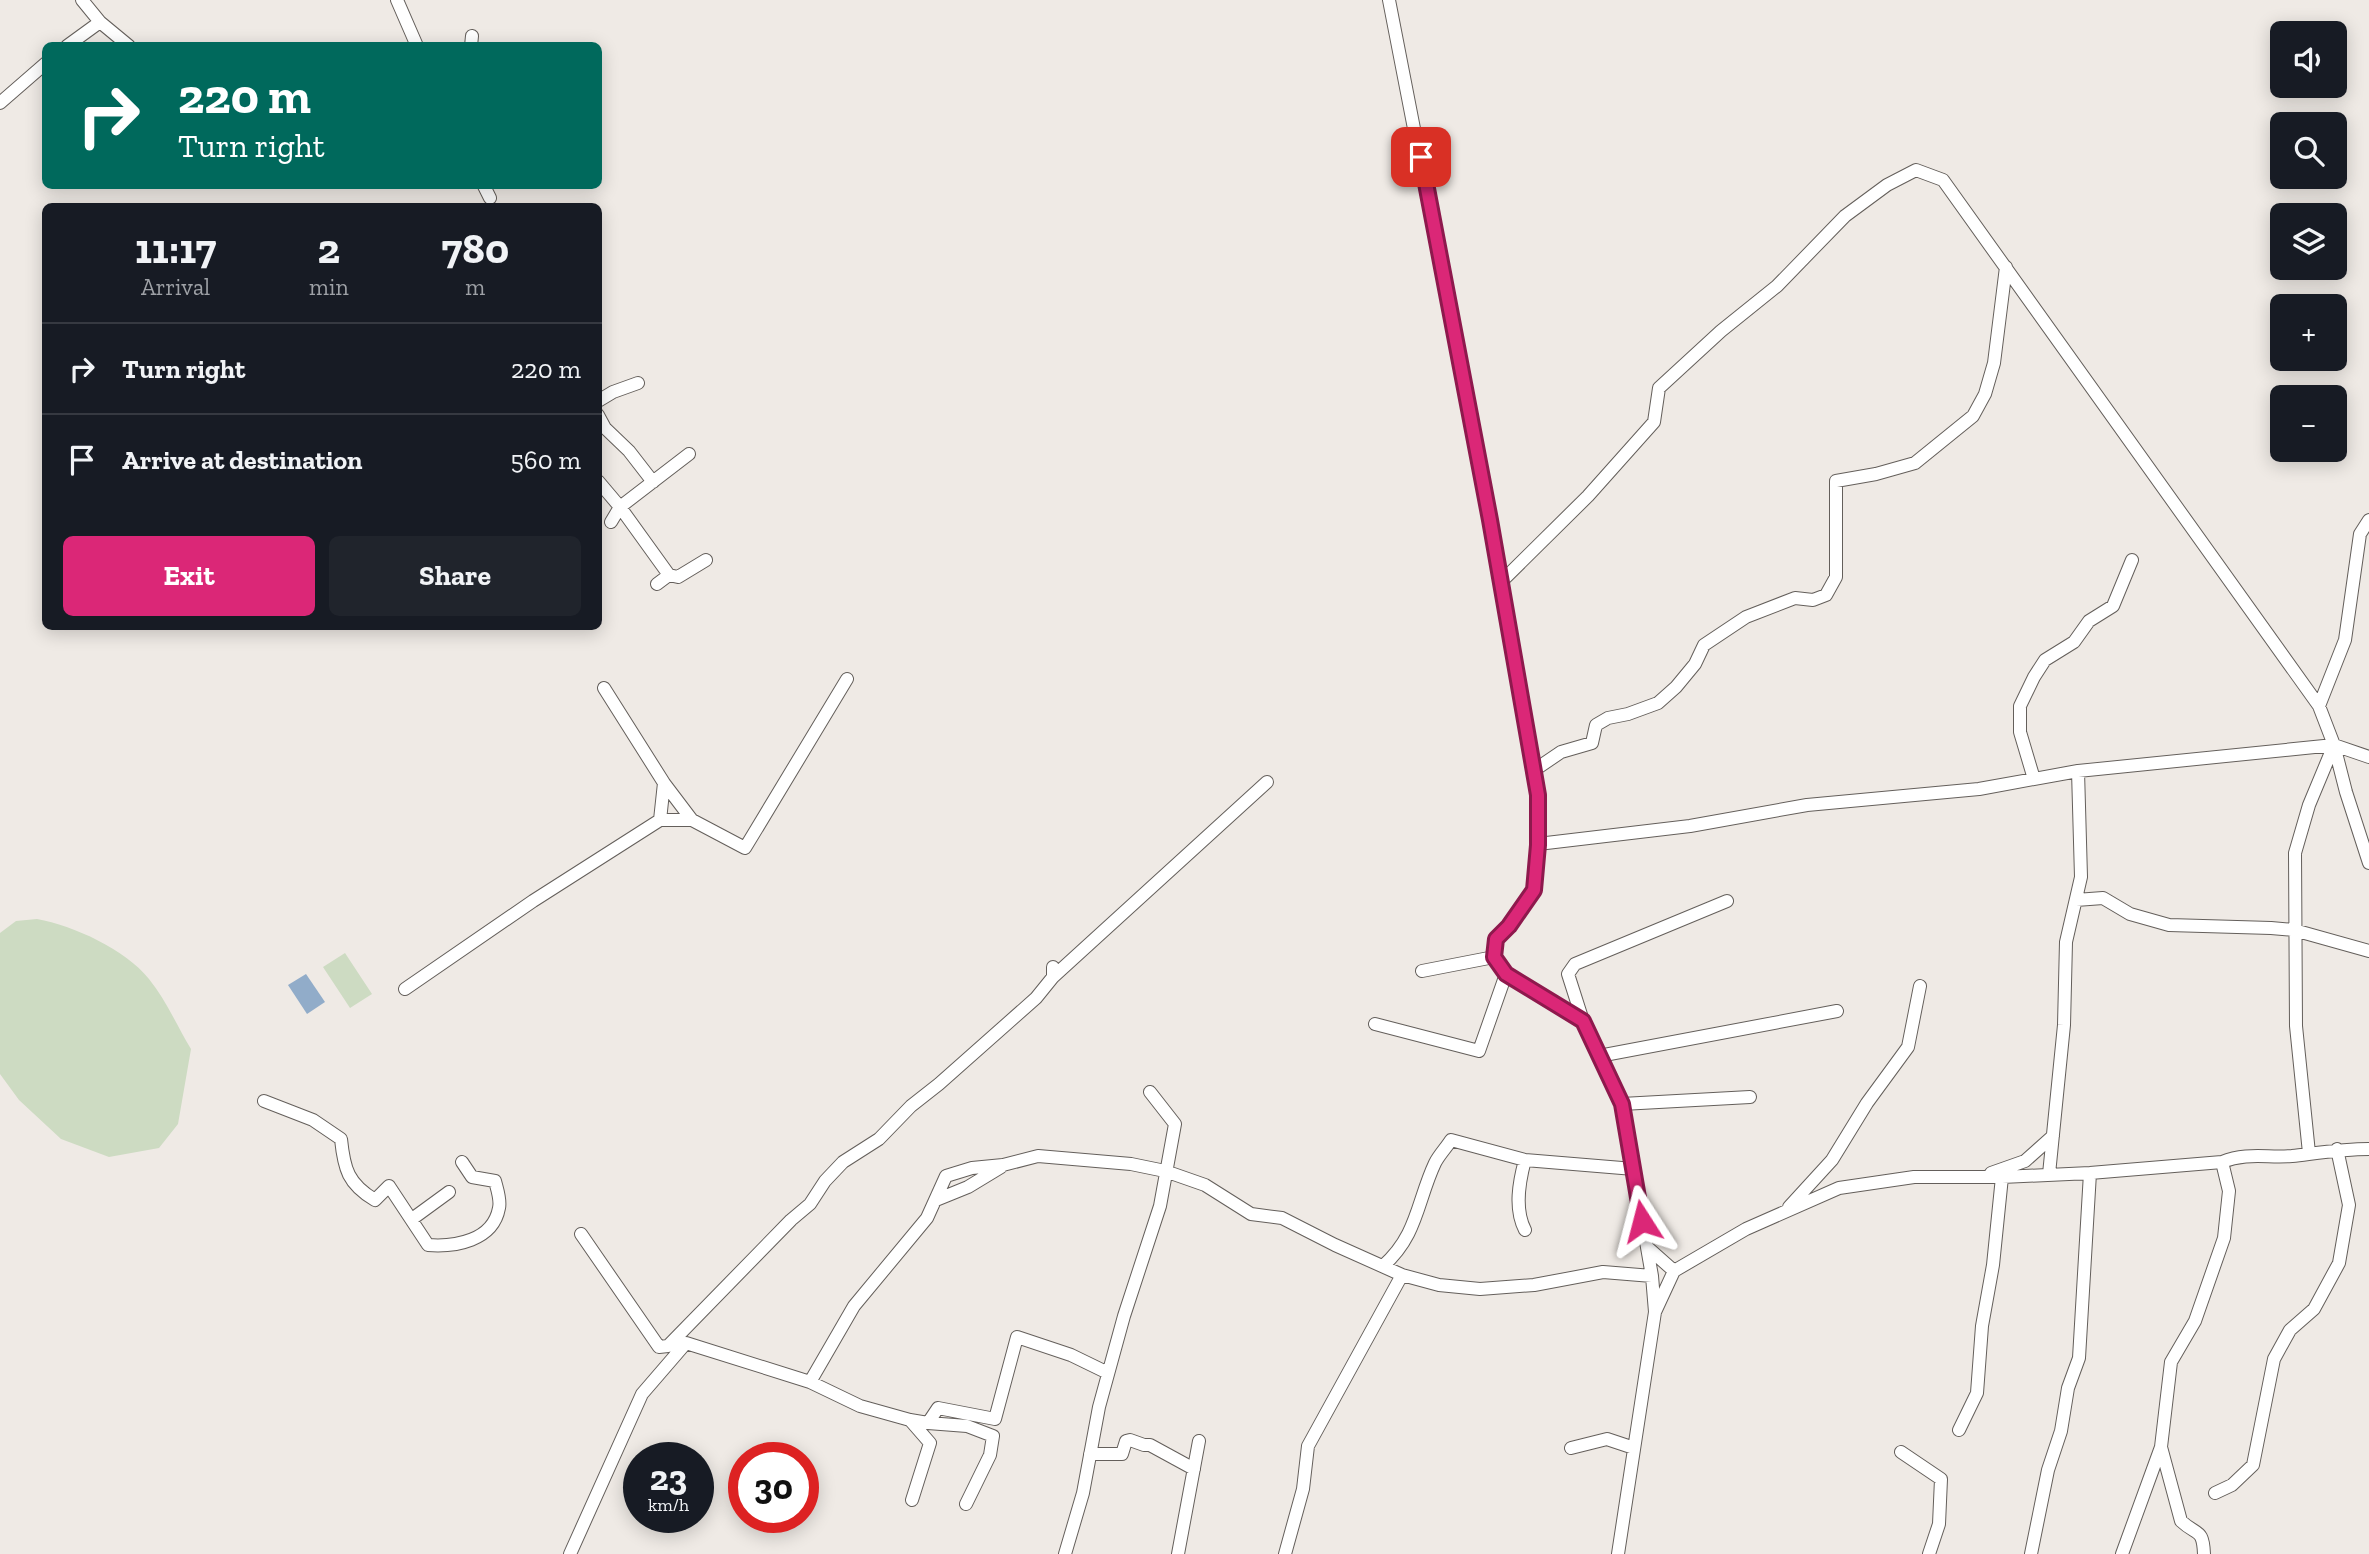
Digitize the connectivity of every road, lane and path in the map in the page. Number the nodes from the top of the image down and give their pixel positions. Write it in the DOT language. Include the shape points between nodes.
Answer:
graph roads {
  1 [pos="82,0"];
  2 [pos="397,0"];
  3 [pos="1389,0"];
  4 [pos="100,22"];
  5 [pos="72,42"];
  6 [pos="125,42"];
  7 [pos="415,42"];
  8 [pos="42,66"];
  9 [pos="0,103"];
  10 [pos="2006,267"];
  11 [pos="638,383"];
  12 [pos="602,399"];
  13 [pos="602,422"];
  14 [pos="689,454"];
  15 [pos="653,482"];
  16 [pos="602,486"];
  17 [pos="620,507"];
  18 [pos="2369,520"];
  19 [pos="611,522"];
  20 [pos="2363,555"];
  21 [pos="706,560"];
  22 [pos="2132,560"];
  23 [pos="669,575"];
  24 [pos="1501,582"];
  25 [pos="657,584"];
  26 [pos="847,679"];
  27 [pos="604,688"];
  28 [pos="2319,706"];
  29 [pos="2334,745"];
  30 [pos="2369,757"];
  31 [pos="1533,771"];
  32 [pos="2078,771"];
  33 [pos="2034,779"];
  34 [pos="1267,782"];
  35 [pos="664,783"];
  36 [pos="660,820"];
  37 [pos="692,820"];
  38 [pos="1538,845"];
  39 [pos="2368,856"];
  40 [pos="2076,900"];
  41 [pos="1727,901"];
  42 [pos="2294,930"];
  43 [pos="2369,951"];
  44 [pos="1494,957"];
  45 [pos="1422,971"];
  46 [pos="1506,974"];
  47 [pos="1920,986"];
  48 [pos="405,989"];
  49 [pos="1837,1011"];
  50 [pos="1583,1021"];
  51 [pos="1375,1024"];
  52 [pos="1599,1056"];
  53 [pos="1150,1092"];
  54 [pos="1750,1097"];
  55 [pos="264,1101"];
  56 [pos="1622,1104"];
  57 [pos="2053,1136"];
  58 [pos="2337,1149"];
  59 [pos="2369,1149"];
  60 [pos="2309,1153"];
  61 [pos="1525,1160"];
  62 [pos="462,1162"];
  63 [pos="2222,1162"];
  64 [pos="1003,1165"];
  65 [pos="1634,1169"];
  66 [pos="1165,1171"];
  67 [pos="2090,1173"];
  68 [pos="2049,1174"];
  69 [pos="1981,1176"];
  70 [pos="2002,1177"];
  71 [pos="449,1192"];
  72 [pos="936,1200"];
  73 [pos="1786,1210"];
  74 [pos="412,1219"];
  75 [pos="1525,1230"];
  76 [pos="581,1234"];
  77 [pos="1647,1247"];
  78 [pos="1383,1266"];
  79 [pos="1674,1271"];
  80 [pos="1402,1275"];
  81 [pos="1652,1276"];
  82 [pos="1655,1312"];
  83 [pos="1108,1373"];
  84 [pos="810,1382"];
  85 [pos="909,1420"];
  86 [pos="928,1423"];
  87 [pos="1959,1430"];
  88 [pos="1199,1441"];
  89 [pos="2161,1447"];
  90 [pos="1571,1448"];
  91 [pos="1634,1448"];
  92 [pos="1901,1452"];
  93 [pos="1090,1454"];
  94 [pos="1194,1469"];
  95 [pos="2215,1493"];
  96 [pos="912,1500"];
  97 [pos="966,1504"];
  98 [pos="570,1554"];
  99 [pos="1066,1554"];
  100 [pos="1178,1554"];
  101 [pos="1284,1554"];
  102 [pos="1618,1554"];
  103 [pos="1929,1554"];
  104 [pos="2031,1554"];
  105 [pos="2122,1554"];
  106 [pos="2204,1554"];
  1 -- 4 [label="street"];
  2 -- 7 [label="street"];
  3 -- 24 [label="street"];
  4 -- 5 [label="street"];
  4 -- 6 [label="street"];
  8 -- 9 [label="street"];
  10 -- 24 [label="street" via="1943,180 1916,170 1887,185 1845,216 1777,286 1659,388 1654,422"];
  10 -- 28 [label="street"];
  10 -- 31 [label="street" via="1994,363 1973,416 1915,463 1836,481 1836,577 1826,596 1795,598 1746,617 1704,645 1695,664 1658,703 1608,718 1596,726 1592,743 1561,752"];
  11 -- 12 [label="street"];
  13 -- 15 [label="street"];
  14 -- 15 [label="street"];
  15 -- 17 [label="street"];
  16 -- 17 [label="street"];
  17 -- 19 [label="street"];
  17 -- 23 [label="street"];
  18 -- 20 [label="street" via="2360,534"];
  20 -- 28 [label="street" via="2345,640"];
  21 -- 23 [label="street" via="678,577"];
  22 -- 33 [label="street" via="2113,606 2089,621 2074,642 2045,660 2020,706 2020,732"];
  23 -- 25 [label="street"];
  24 -- 31 [label="street"];
  26 -- 37 [label="street" via="746,848"];
  27 -- 35 [label="street"];
  28 -- 29 [label="street"];
  29 -- 30 [label="street"];
  29 -- 32 [label="street"];
  29 -- 39 [label="street"];
  29 -- 42 [label="street" via="2295,853"];
  31 -- 38 [label="street"];
  32 -- 33 [label="street"];
  32 -- 40 [label="street" via="2081,877"];
  33 -- 38 [label="street" via="1979,789 1807,805 1690,826"];
  34 -- 76 [label="street" via="1053,972 1036,998 878,1139 843,1163 810,1204 668,1346 659,1347"];
  35 -- 36 [label="street"];
  35 -- 37 [label="street"];
  36 -- 37 [label="street"];
  36 -- 48 [label="street"];
  38 -- 44 [label="street" via="1534,890 1496,939"];
  40 -- 42 [label="street" via="2103,898 2130,914 2169,925"];
  40 -- 57 [label="street" via="2066,942 2064,1026"];
  41 -- 50 [label="street" via="1575,964 1568,974"];
  42 -- 43 [label="street"];
  42 -- 60 [label="street" via="2296,1026"];
  44 -- 45 [label="street"];
  44 -- 46 [label="street"];
  46 -- 50 [label="street"];
  46 -- 51 [label="street" via="1479,1051"];
  47 -- 73 [label="street" via="1908,1047 1832,1160"];
  49 -- 52 [label="street"];
  50 -- 52 [label="street"];
  52 -- 56 [label="street"];
  53 -- 66 [label="street" via="1175,1124"];
  54 -- 56 [label="street"];
  55 -- 74 [label="street" via="313,1121 341,1139 343,1163 357,1190 375,1200 389,1186"];
  56 -- 65 [label="street"];
  57 -- 68 [label="street"];
  57 -- 69 [label="street" via="2025,1161"];
  58 -- 59 [label="street"];
  58 -- 60 [label="street"];
  58 -- 95 [label="street" via="2349,1205 2339,1263 2314,1309 2290,1330 2274,1359 2253,1465 2232,1485"];
  60 -- 63 [label="street" via="2237,1156"];
  61 -- 65 [label="street"];
  61 -- 75 [label="street" via="1518,1183 1520,1221"];
  61 -- 78 [label="street" via="1451,1140 1435,1162 1418,1214 1396,1254"];
  62 -- 74 [label="street" via="472,1177 495,1181 500,1207 489,1227 460,1244 428,1245"];
  63 -- 67 [label="street"];
  63 -- 89 [label="street" via="2229,1191 2224,1238 2195,1321 2171,1362"];
  64 -- 66 [label="street" via="1038,1156"];
  64 -- 72 [label="street"];
  64 -- 72 [label="street" via="946,1176"];
  65 -- 77 [label="street"];
  66 -- 78 [label="street" via="1205,1185 1251,1214 1282,1218"];
  66 -- 83 [label="street" via="1160,1206"];
  67 -- 68 [label="street"];
  67 -- 104 [label="street" via="2079,1358 2048,1469"];
  68 -- 70 [label="street"];
  69 -- 70 [label="street"];
  69 -- 73 [label="street" via="1914,1177 1839,1188"];
  70 -- 87 [label="street" via="1977,1393"];
  71 -- 74 [label="street"];
  72 -- 84 [label="street" via="854,1306"];
  73 -- 79 [label="street"];
  77 -- 79 [label="street"];
  77 -- 81 [label="street"];
  78 -- 80 [label="street"];
  79 -- 82 [label="street"];
  80 -- 81 [label="street" via="1480,1289 1604,1272"];
  80 -- 101 [label="street" via="1308,1446 1303,1489"];
  81 -- 82 [label="street"];
  82 -- 91 [label="street"];
  83 -- 86 [label="street" via="1017,1336 995,1419 938,1408"];
  83 -- 93 [label="street"];
  84 -- 85 [label="street" via="860,1406"];
  84 -- 98 [label="street" via="686,1343 642,1394"];
  85 -- 86 [label="street"];
  85 -- 96 [label="street" via="930,1443"];
  86 -- 97 [label="street" via="967,1426 993,1436 990,1455"];
  88 -- 94 [label="street"];
  89 -- 105 [label="street"];
  89 -- 106 [label="street" via="2181,1521 2201,1534"];
  90 -- 91 [label="street" via="1607,1439"];
  91 -- 102 [label="street"];
  92 -- 103 [label="street" via="1941,1479 1939,1524"];
  93 -- 94 [label="street" via="1122,1454 1130,1440 1150,1445"];
  93 -- 99 [label="street"];
  94 -- 100 [label="street"];
}
